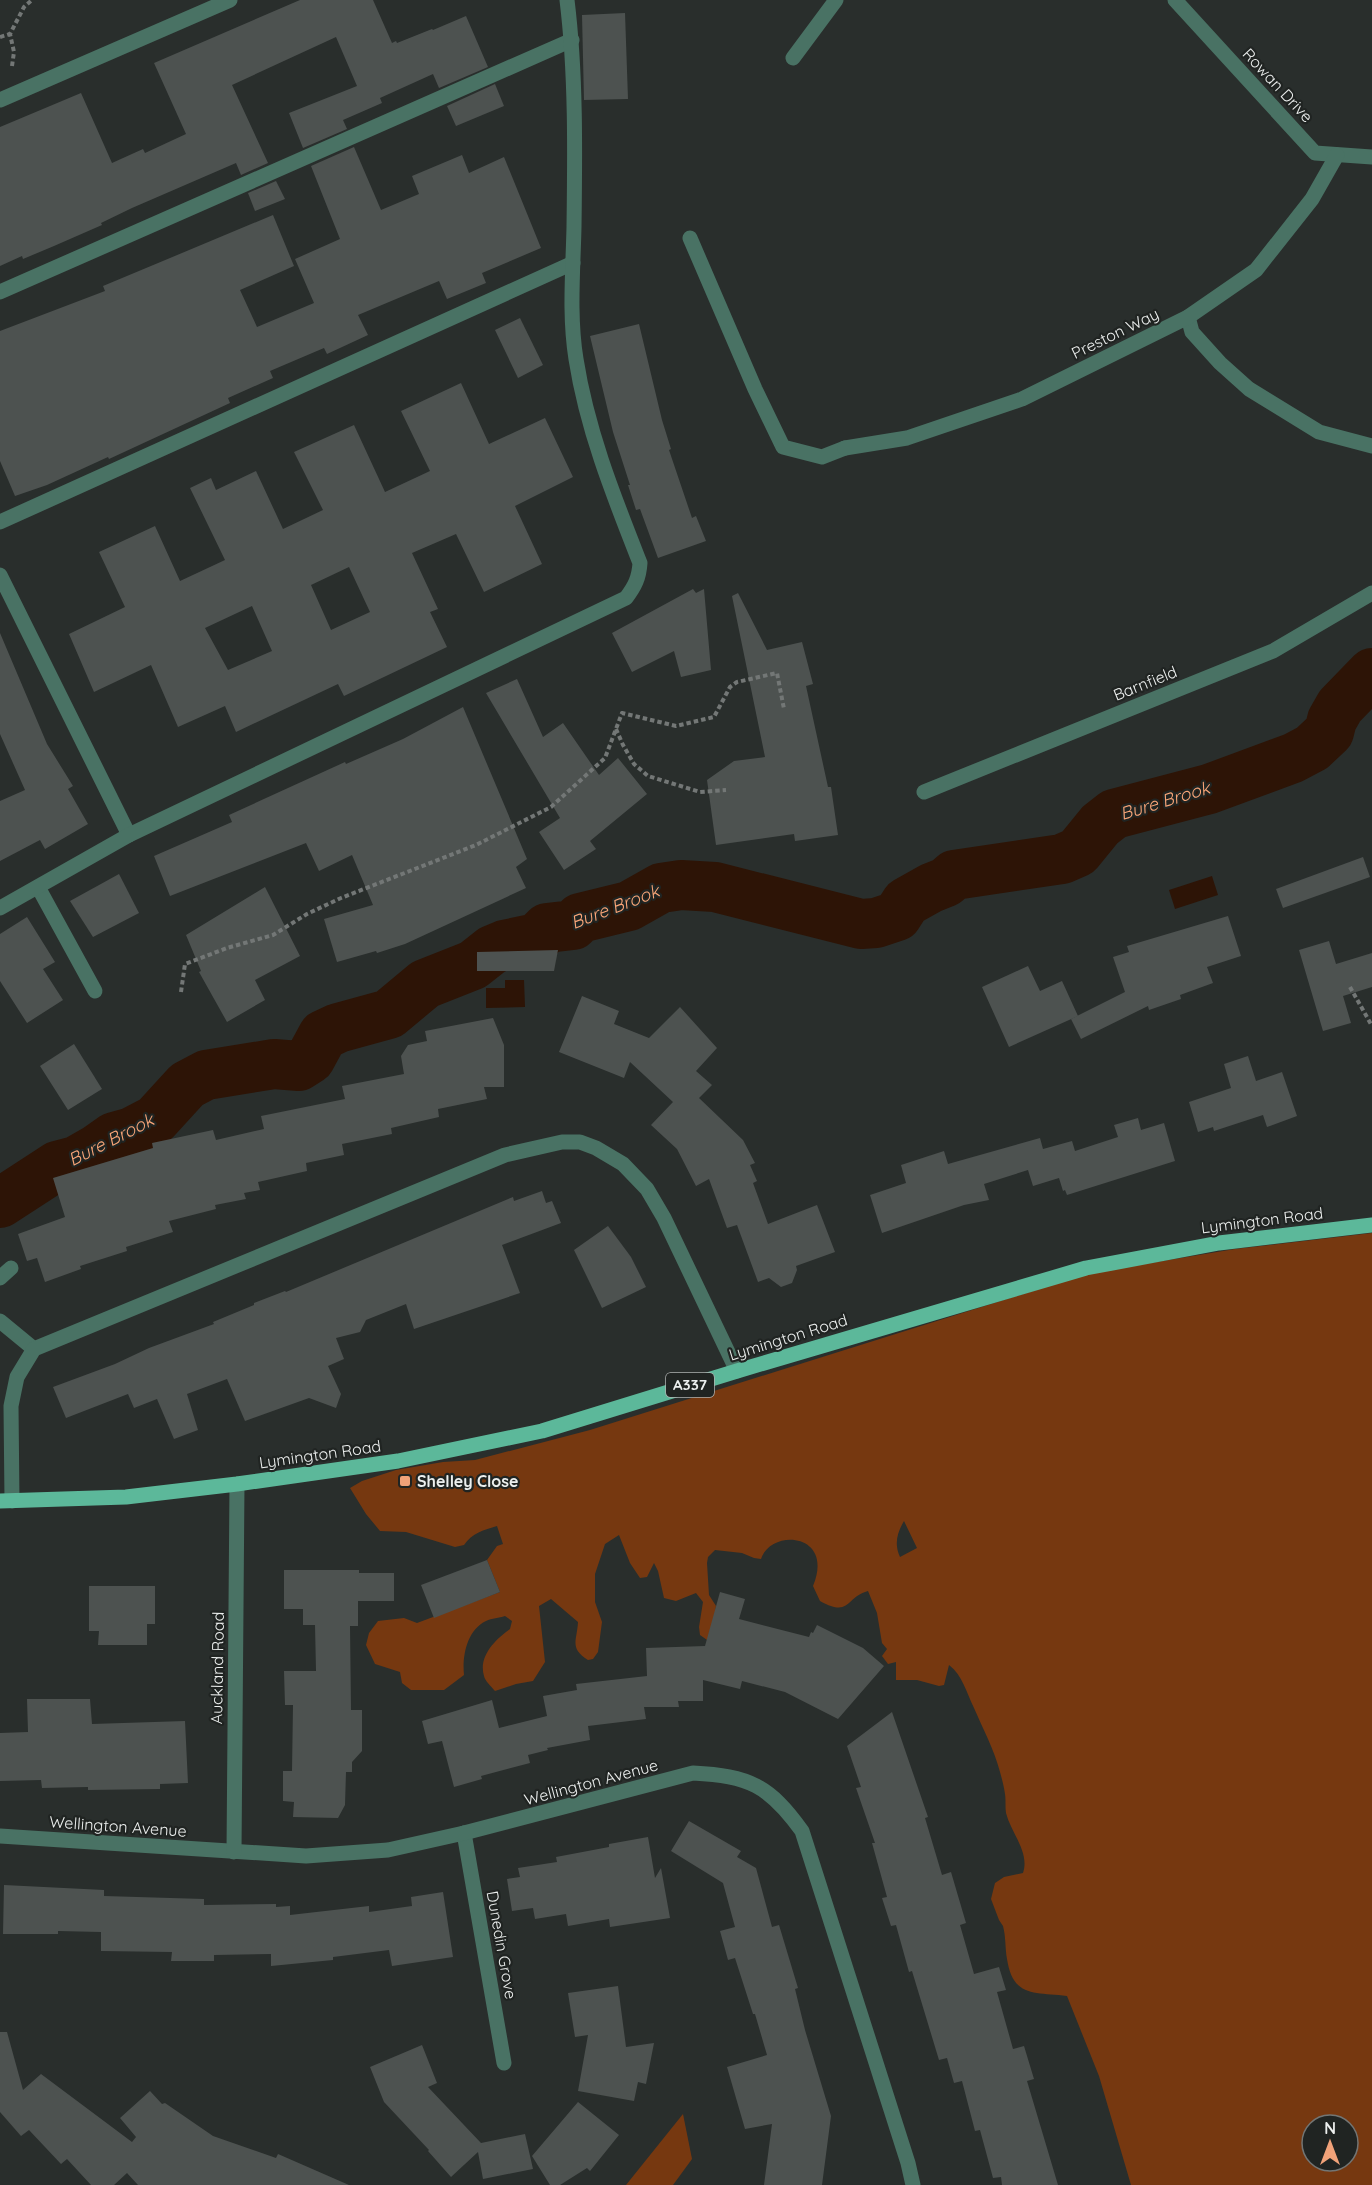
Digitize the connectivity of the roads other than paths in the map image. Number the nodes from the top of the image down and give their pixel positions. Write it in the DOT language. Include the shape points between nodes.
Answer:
graph roads {
  1 [pos="230,0"];
  2 [pos="567,0"];
  3 [pos="836,0"];
  4 [pos="1175,0"];
  5 [pos="572,40"];
  6 [pos="793,58"];
  7 [pos="0,100"];
  8 [pos="1337,155"];
  9 [pos="1372,157"];
  10 [pos="690,238"];
  11 [pos="573,263"];
  12 [pos="0,292"];
  13 [pos="1188,317"];
  14 [pos="1372,446"];
  15 [pos="0,522"];
  16 [pos="0,575"];
  17 [pos="1372,593"];
  18 [pos="924,792"];
  19 [pos="129,835"];
  20 [pos="38,887"];
  21 [pos="0,908"];
  22 [pos="95,991"];
  23 [pos="1372,1225"];
  24 [pos="0,1321"];
  25 [pos="34,1349"];
  26 [pos="737,1371"];
  27 [pos="237,1484"];
  28 [pos="6,1501"];
  29 [pos="464,1833"];
  30 [pos="0,1836"];
  31 [pos="234,1852"];
  32 [pos="504,2064"];
  33 [pos="913,2185"];
  1 -- 7 [label="street"];
  2 -- 5 [label="street"];
  3 -- 6 [label="street"];
  4 -- 8 [label="street, Rowan Drive" via="1315,153"];
  5 -- 11 [label="street"];
  5 -- 12 [label="street"];
  8 -- 9 [label="street, Rowan Drive"];
  8 -- 13 [label="street, Preston Way" via="1312,199 1256,270"];
  10 -- 13 [label="street, Preston Way" via="783,447 822,457 845,448 908,438 1022,399"];
  11 -- 15 [label="street"];
  11 -- 19 [label="street" via="576,359 600,457 640,563 635,586 626,598"];
  13 -- 14 [label="street" via="1192,332 1249,389 1319,432"];
  16 -- 19 [label="street"];
  17 -- 18 [label="street, Barnfield" via="1273,651"];
  19 -- 20 [label="street"];
  20 -- 21 [label="street"];
  20 -- 22 [label="street"];
  23 -- 26 [label="main road, Lymington Road / A337" via="1219,1243 1086,1268"];
  24 -- 25 [label="street"];
  25 -- 26 [label="street" via="505,1155 579,1142 623,1164 647,1189"];
  25 -- 28 [label="street" via="17,1377 11,1406"];
  26 -- 27 [label="main road, Lymington Road / A337" via="542,1431 398,1461"];
  27 -- 28 [label="main road, Lymington Road / A337" via="126,1497"];
  27 -- 31 [label="street, Auckland Road"];
  29 -- 31 [label="street, Wellington Avenue" via="388,1850 306,1856"];
  29 -- 32 [label="street, Dunedin Grove"];
  29 -- 33 [label="street, Wellington Avenue" via="693,1773 726,1775 759,1785 784,1806 802,1831"];
  30 -- 31 [label="street, Wellington Avenue"];
}
